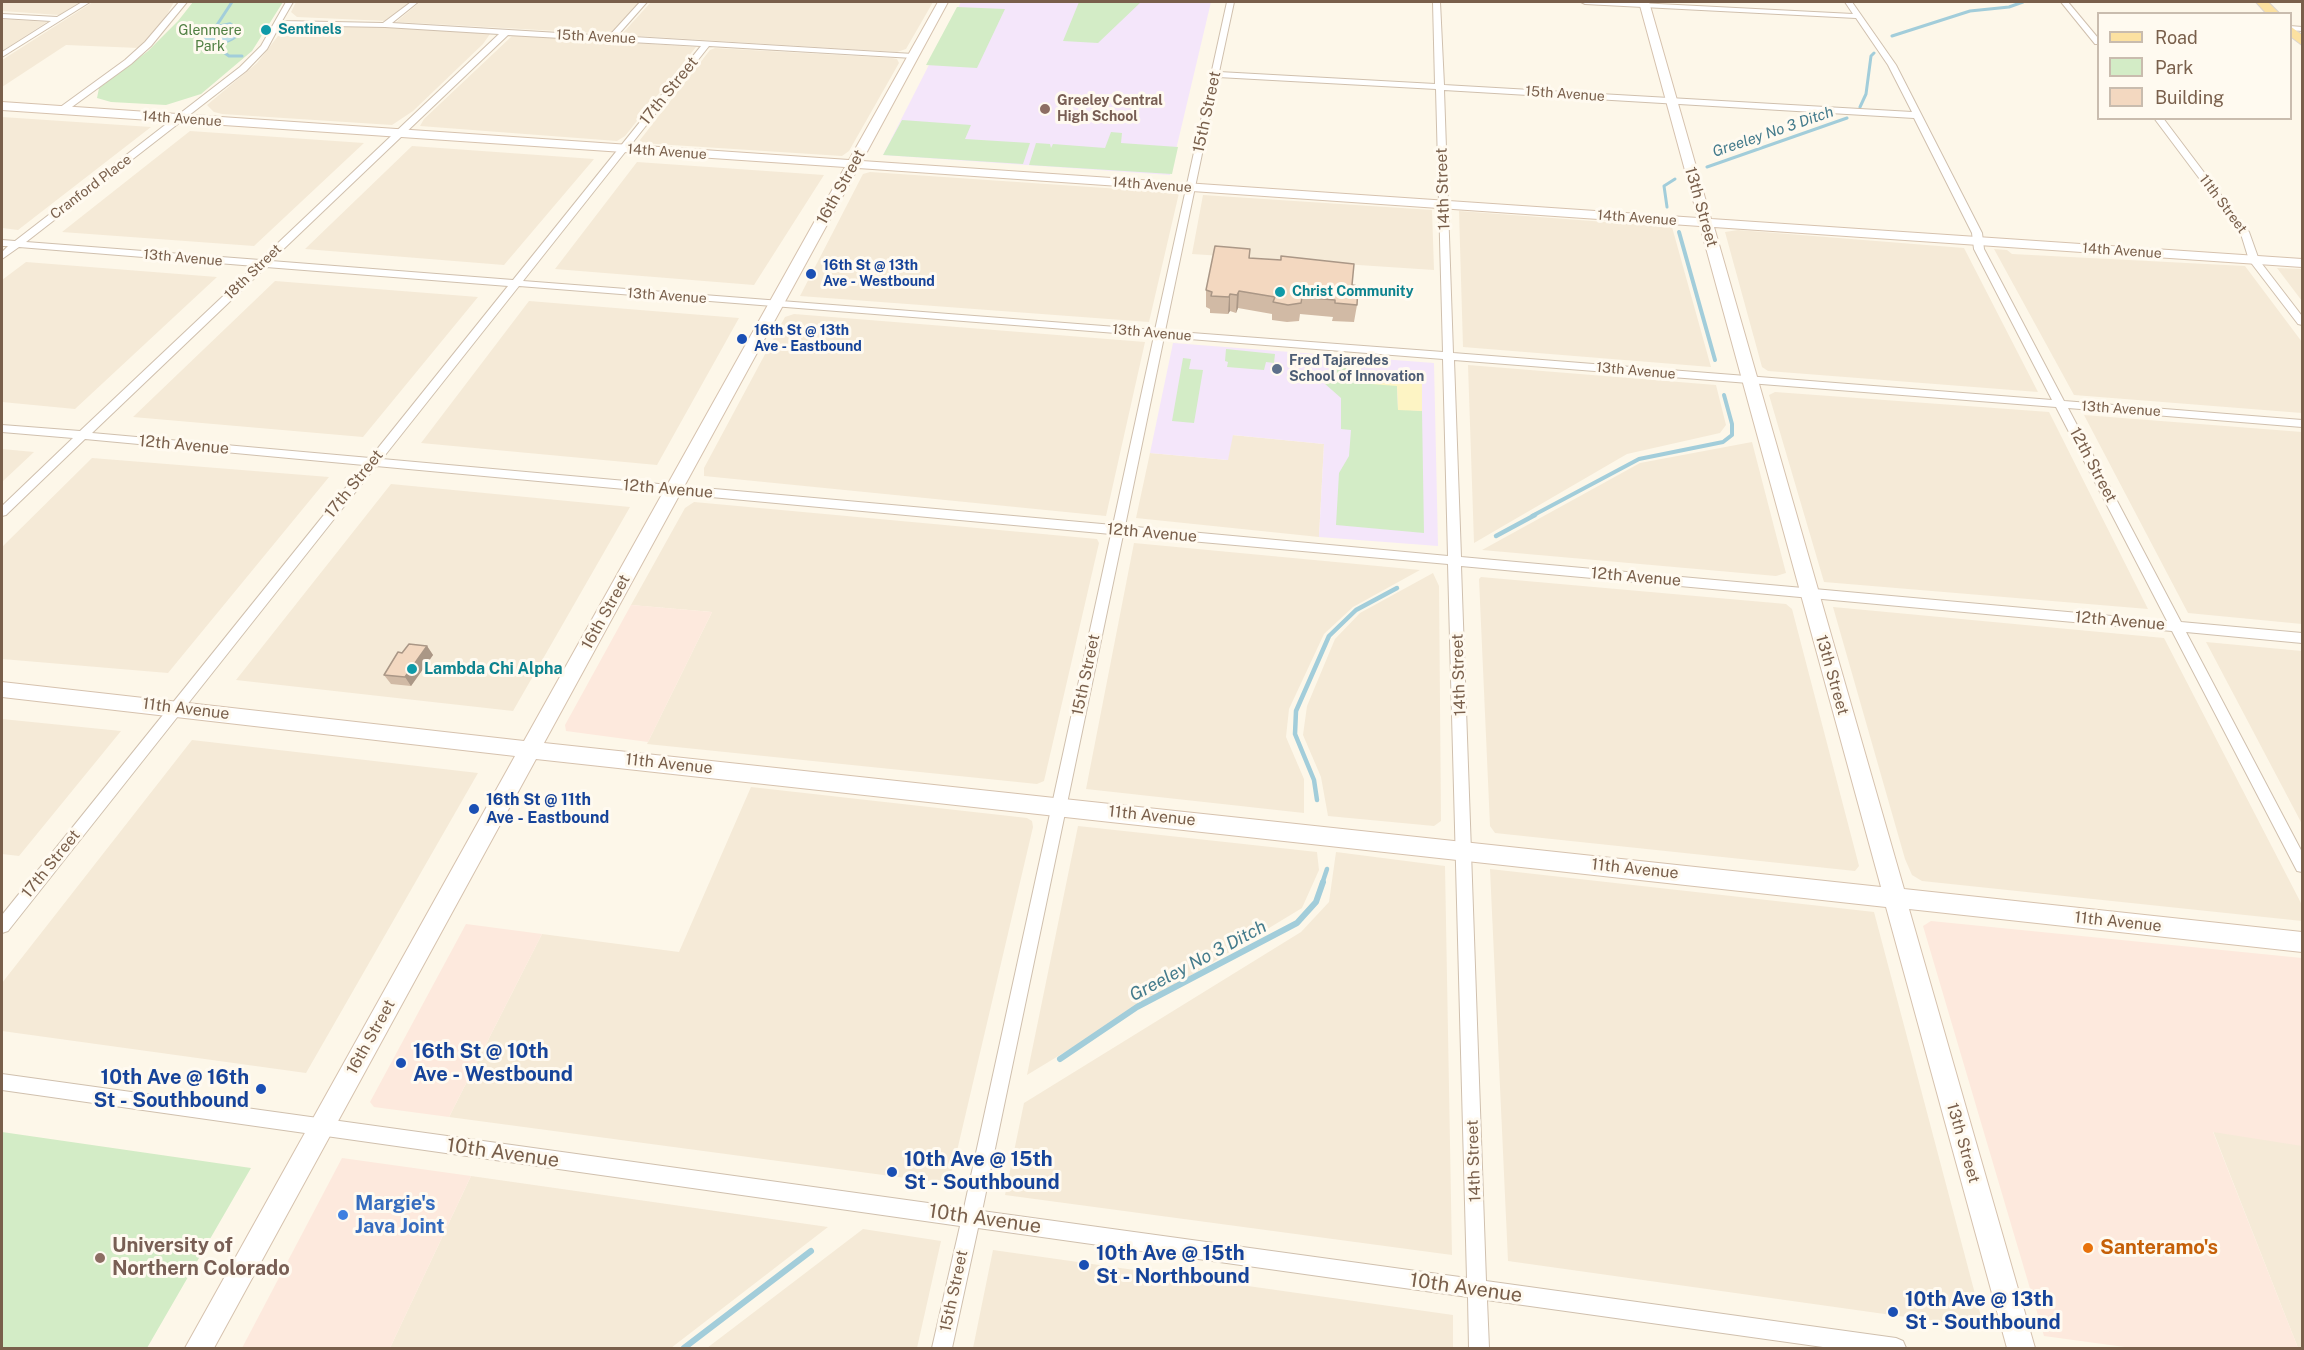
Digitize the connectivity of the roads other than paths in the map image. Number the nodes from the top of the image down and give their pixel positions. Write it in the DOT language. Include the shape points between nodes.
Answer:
graph roads {
  1 [pos="86,2"];
  2 [pos="183,2"];
  3 [pos="289,2"];
  4 [pos="415,2"];
  5 [pos="645,2"];
  6 [pos="943,2"];
  7 [pos="1230,2"];
  8 [pos="1437,2"];
  9 [pos="1585,2"];
  10 [pos="1849,2"];
  11 [pos="2064,2"];
  12 [pos="1644,3"];
  13 [pos="2,16"];
  14 [pos="1857,16"];
  15 [pos="58,19"];
  16 [pos="279,23"];
  17 [pos="385,25"];
  18 [pos="506,32"];
  19 [pos="611,38"];
  20 [pos="2097,41"];
  21 [pos="707,44"];
  22 [pos="2,55"];
  23 [pos="913,56"];
  24 [pos="1215,74"];
  25 [pos="1440,87"];
  26 [pos="1671,101"];
  27 [pos="2,106"];
  28 [pos="62,110"];
  29 [pos="1915,115"];
  30 [pos="180,119"];
  31 [pos="2160,120"];
  32 [pos="399,133"];
  33 [pos="622,148"];
  34 [pos="854,164"];
  35 [pos="1191,187"];
  36 [pos="1444,204"];
  37 [pos="1705,222"];
  38 [pos="1977,241"];
  39 [pos="2,243"];
  40 [pos="16,244"];
  41 [pos="2,256"];
  42 [pos="2254,260"];
  43 [pos="2302,263"];
  44 [pos="260,264"];
  45 [pos="514,284"];
  46 [pos="776,304"];
  47 [pos="2302,322"];
  48 [pos="1159,334"];
  49 [pos="1450,357"];
  50 [pos="1749,380"];
  51 [pos="2061,405"];
  52 [pos="2302,423"];
  53 [pos="2,428"];
  54 [pos="81,436"];
  55 [pos="371,462"];
  56 [pos="674,489"];
  57 [pos="2,512"];
  58 [pos="1117,530"];
  59 [pos="1455,561"];
  60 [pos="1809,593"];
  61 [pos="2177,627"];
  62 [pos="2302,638"];
  63 [pos="2,689"];
  64 [pos="176,708"];
  65 [pos="530,750"];
  66 [pos="1059,805"];
  67 [pos="1464,851"];
  68 [pos="2302,866"];
  69 [pos="1894,897"];
  70 [pos="2,926"];
  71 [pos="2302,942"];
  72 [pos="2,1082"];
  73 [pos="321,1127"];
  74 [pos="970,1217"];
  75 [pos="1477,1290"];
  76 [pos="198,1348"];
  77 [pos="942,1348"];
  78 [pos="1479,1348"];
  79 [pos="1896,1348"];
  80 [pos="2021,1348"];
  1 -- 15 [label="street"];
  2 -- 28 [label="street" via="128,62"];
  3 -- 16 [label="street, Cranford Place"];
  4 -- 17 [label="street"];
  5 -- 19 [label="street"];
  6 -- 23 [label="street, 16th Street"];
  7 -- 24 [label="street, 15th Street"];
  8 -- 25 [label="street, 14th Street"];
  9 -- 12 [label="street"];
  10 -- 14 [label="street, 12th Street"];
  11 -- 20 [label="street"];
  12 -- 14 [label="street"];
  12 -- 26 [label="street, 13th Street"];
  13 -- 15 [label="street"];
  14 -- 29 [label="street, 12th Street" via="1884,52"];
  15 -- 22 [label="street"];
  16 -- 17 [label="street, 15th Avenue"];
  16 -- 30 [label="street, Cranford Place" via="253,60"];
  17 -- 18 [label="street, 15th Avenue"];
  18 -- 19 [label="street, 15th Avenue"];
  18 -- 32 [label="street, 18th Street"];
  19 -- 21 [label="street, 15th Avenue"];
  21 -- 23 [label="street, 15th Avenue"];
  21 -- 33 [label="street, 17th Street"];
  23 -- 34 [label="street, 16th Street"];
  24 -- 25 [label="street, 15th Avenue"];
  24 -- 35 [label="street, 15th Street"];
  25 -- 26 [label="street, 15th Avenue"];
  25 -- 36 [label="street, 14th Street"];
  26 -- 29 [label="street, 15th Avenue"];
  26 -- 37 [label="street, 13th Street"];
  27 -- 28 [label="street, 14th Avenue"];
  28 -- 30 [label="street, 14th Avenue"];
  29 -- 38 [label="street, 12th Street" via="1977,233"];
  30 -- 32 [label="street, 14th Avenue"];
  30 -- 40 [label="street, Cranford Place"];
  31 -- 42 [label="street, 11th Street" via="2246,234"];
  32 -- 33 [label="street, 14th Avenue"];
  32 -- 44 [label="street, 18th Street"];
  33 -- 34 [label="street, 14th Avenue"];
  33 -- 45 [label="street, 17th Street"];
  34 -- 35 [label="street, 14th Avenue"];
  34 -- 46 [label="street, 16th Street"];
  35 -- 36 [label="street, 14th Avenue"];
  35 -- 48 [label="street, 15th Street"];
  36 -- 37 [label="street, 14th Avenue"];
  36 -- 49 [label="street, 14th Street"];
  37 -- 38 [label="street, 14th Avenue"];
  37 -- 50 [label="street, 13th Street"];
  38 -- 42 [label="street, 14th Avenue"];
  38 -- 51 [label="street, 12th Street"];
  39 -- 40 [label="street, 13th Avenue"];
  40 -- 41 [label="street, Cranford Place"];
  40 -- 44 [label="street, 13th Avenue"];
  42 -- 43 [label="street, 14th Avenue"];
  42 -- 47 [label="street, 11th Street"];
  44 -- 45 [label="street, 13th Avenue"];
  44 -- 54 [label="street, 18th Street"];
  45 -- 46 [label="street, 13th Avenue"];
  45 -- 55 [label="street, 17th Street"];
  46 -- 48 [label="street, 13th Avenue"];
  46 -- 56 [label="street, 16th Street"];
  48 -- 49 [label="street, 13th Avenue"];
  48 -- 58 [label="street, 15th Street"];
  49 -- 50 [label="street, 13th Avenue"];
  49 -- 59 [label="street, 14th Street"];
  50 -- 51 [label="street, 13th Avenue"];
  50 -- 60 [label="street, 13th Street"];
  51 -- 52 [label="street, 13th Avenue"];
  51 -- 61 [label="street, 12th Street"];
  53 -- 54 [label="street, 12th Avenue"];
  54 -- 55 [label="street, 12th Avenue"];
  54 -- 57 [label="street, 18th Street"];
  55 -- 56 [label="street, 12th Avenue"];
  55 -- 64 [label="street, 17th Street"];
  56 -- 58 [label="street, 12th Avenue"];
  56 -- 65 [label="street, 16th Street"];
  58 -- 59 [label="street, 12th Avenue"];
  58 -- 66 [label="street, 15th Street"];
  59 -- 60 [label="street, 12th Avenue"];
  59 -- 67 [label="street, 14th Street"];
  60 -- 61 [label="street, 12th Avenue"];
  60 -- 69 [label="street, 13th Street"];
  61 -- 62 [label="street, 12th Avenue"];
  61 -- 68 [label="street, 12th Street"];
  63 -- 64 [label="street, 11th Avenue"];
  64 -- 65 [label="street, 11th Avenue"];
  64 -- 70 [label="street, 17th Street"];
  65 -- 66 [label="street, 11th Avenue"];
  65 -- 73 [label="street, 16th Street"];
  66 -- 67 [label="street, 11th Avenue"];
  66 -- 74 [label="street, 15th Street"];
  67 -- 69 [label="street, 11th Avenue"];
  67 -- 75 [label="street, 14th Street"];
  69 -- 71 [label="street, 11th Avenue"];
  69 -- 80 [label="street, 13th Street"];
  72 -- 73 [label="street, 10th Avenue"];
  73 -- 74 [label="street, 10th Avenue"];
  73 -- 76 [label="street, 16th Street"];
  74 -- 75 [label="street, 10th Avenue"];
  74 -- 77 [label="street, 15th Street"];
  75 -- 78 [label="street, 14th Street"];
  75 -- 79 [label="street, 10th Avenue"];
}
